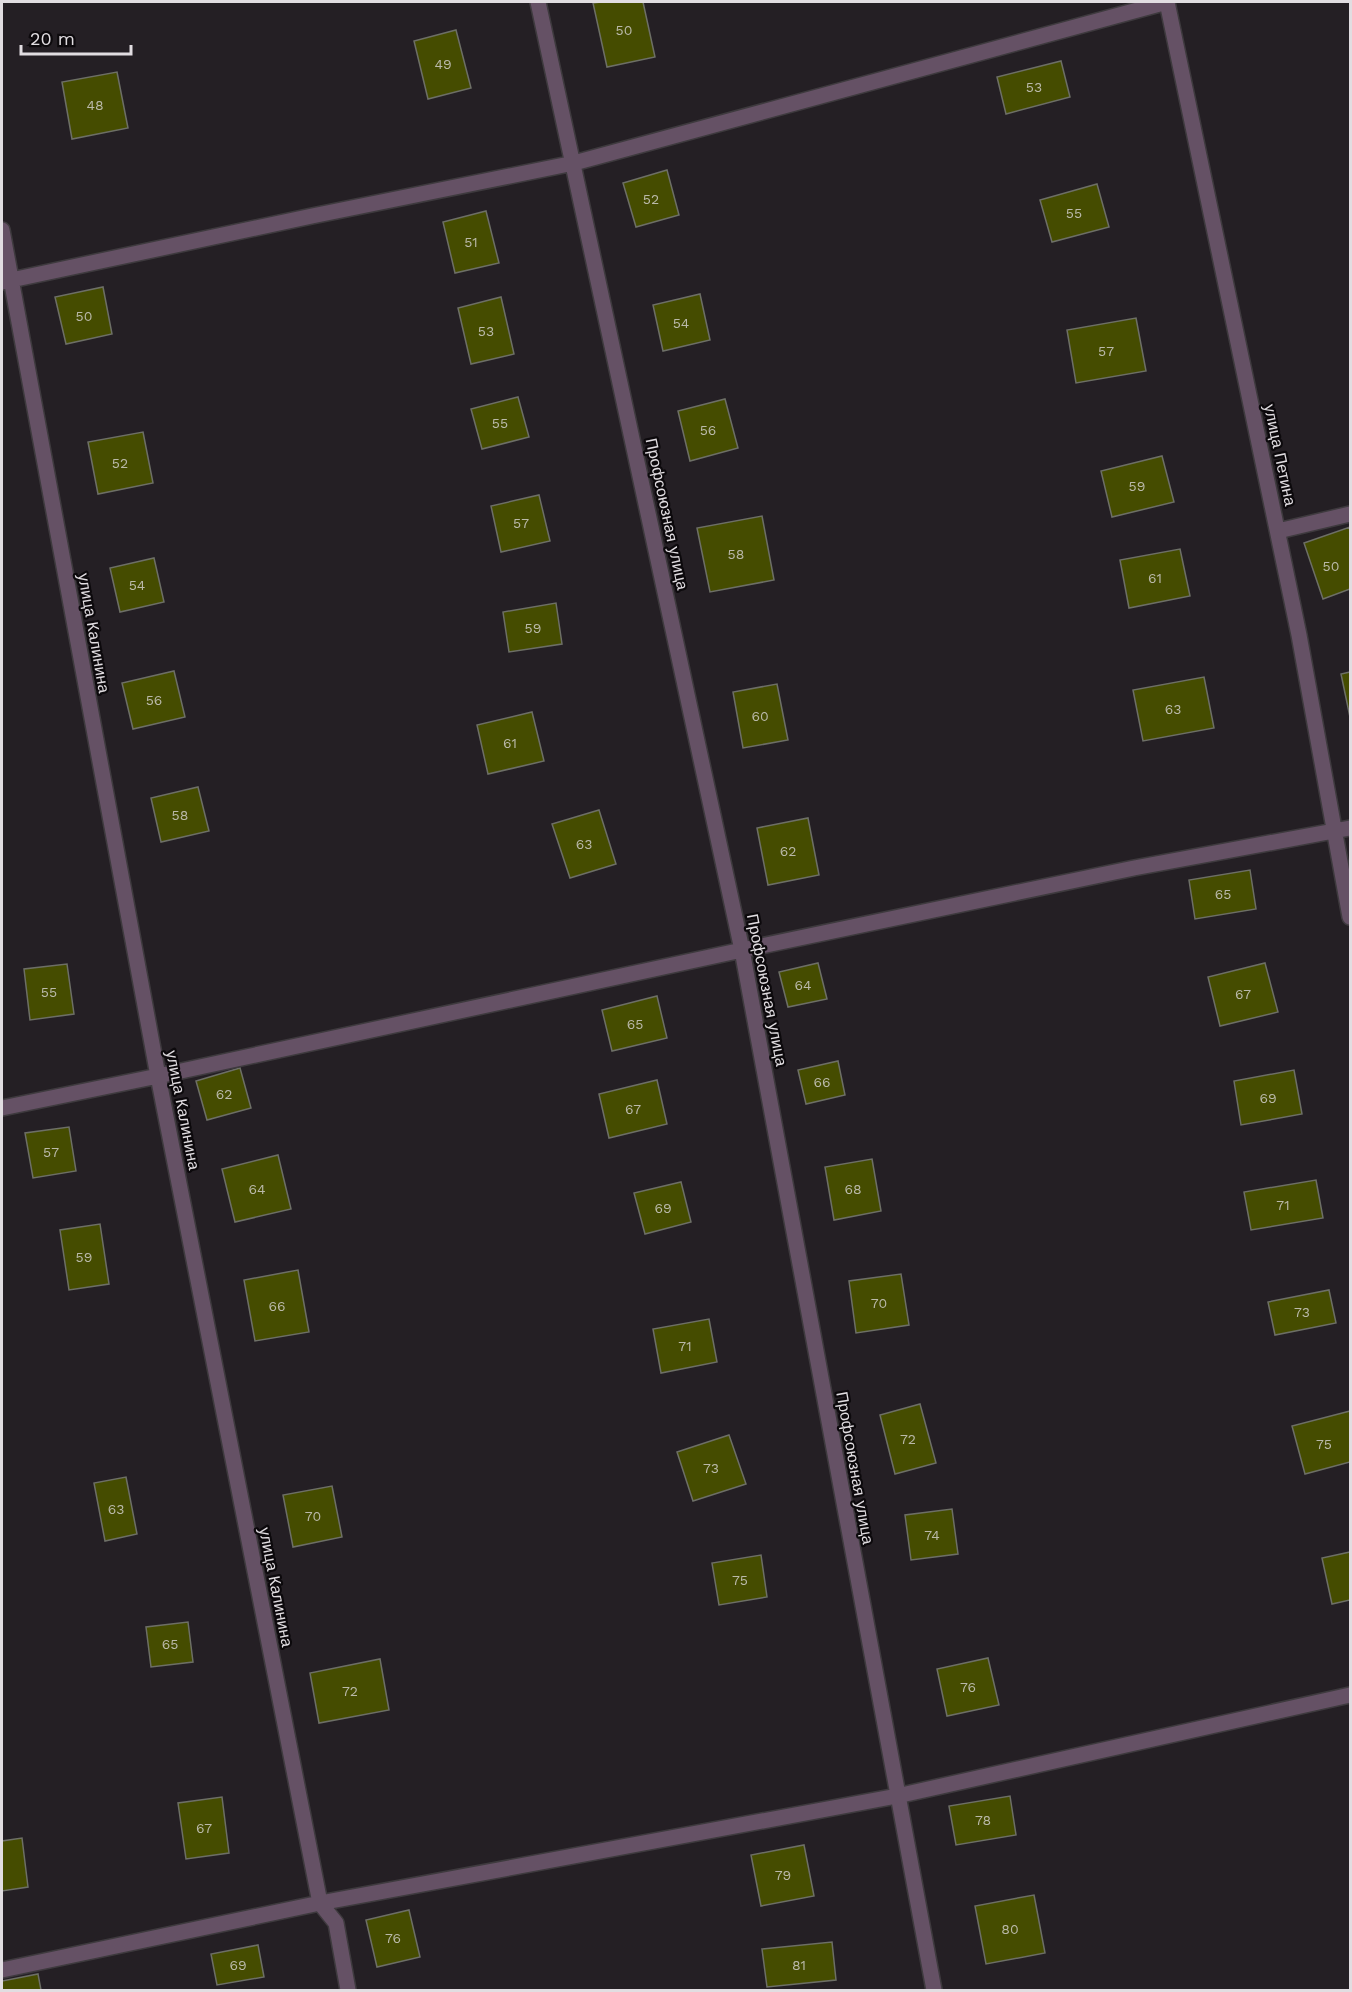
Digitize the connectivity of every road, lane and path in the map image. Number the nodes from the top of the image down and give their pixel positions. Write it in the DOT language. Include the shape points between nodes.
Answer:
graph roads {
  1 [pos="538,2"];
  2 [pos="1167,2"];
  3 [pos="574,164"];
  4 [pos="2,230"];
  5 [pos="6,281"];
  6 [pos="1350,514"];
  7 [pos="1278,531"];
  8 [pos="1350,828"];
  9 [pos="1335,831"];
  10 [pos="1350,917"];
  11 [pos="742,950"];
  12 [pos="158,1076"];
  13 [pos="2,1108"];
  14 [pos="1350,1695"];
  15 [pos="897,1796"];
  16 [pos="320,1903"];
  17 [pos="2,1970"];
  18 [pos="348,1990"];
  19 [pos="934,1990"];
  1 -- 3 [label="street, Профсоюзная улица"];
  2 -- 3 [label="street"];
  2 -- 7 [label="street, улица Петина"];
  3 -- 5 [label="street"];
  3 -- 11 [label="street, Профсоюзная улица"];
  4 -- 5 [label="street, улица Калинина"];
  5 -- 12 [label="street, улица Калинина"];
  6 -- 7 [label="street"];
  7 -- 9 [label="street, улица Петина"];
  8 -- 9 [label="street"];
  9 -- 10 [label="street, улица Петина"];
  9 -- 11 [label="street" via="1134,868"];
  11 -- 12 [label="street"];
  11 -- 15 [label="street, Профсоюзная улица"];
  12 -- 13 [label="street"];
  12 -- 16 [label="street, улица Калинина"];
  14 -- 15 [label="street"];
  15 -- 16 [label="street"];
  15 -- 19 [label="street, Профсоюзная улица"];
  16 -- 17 [label="street"];
  16 -- 18 [label="street, улица Калинина" via="336,1923"];
}
